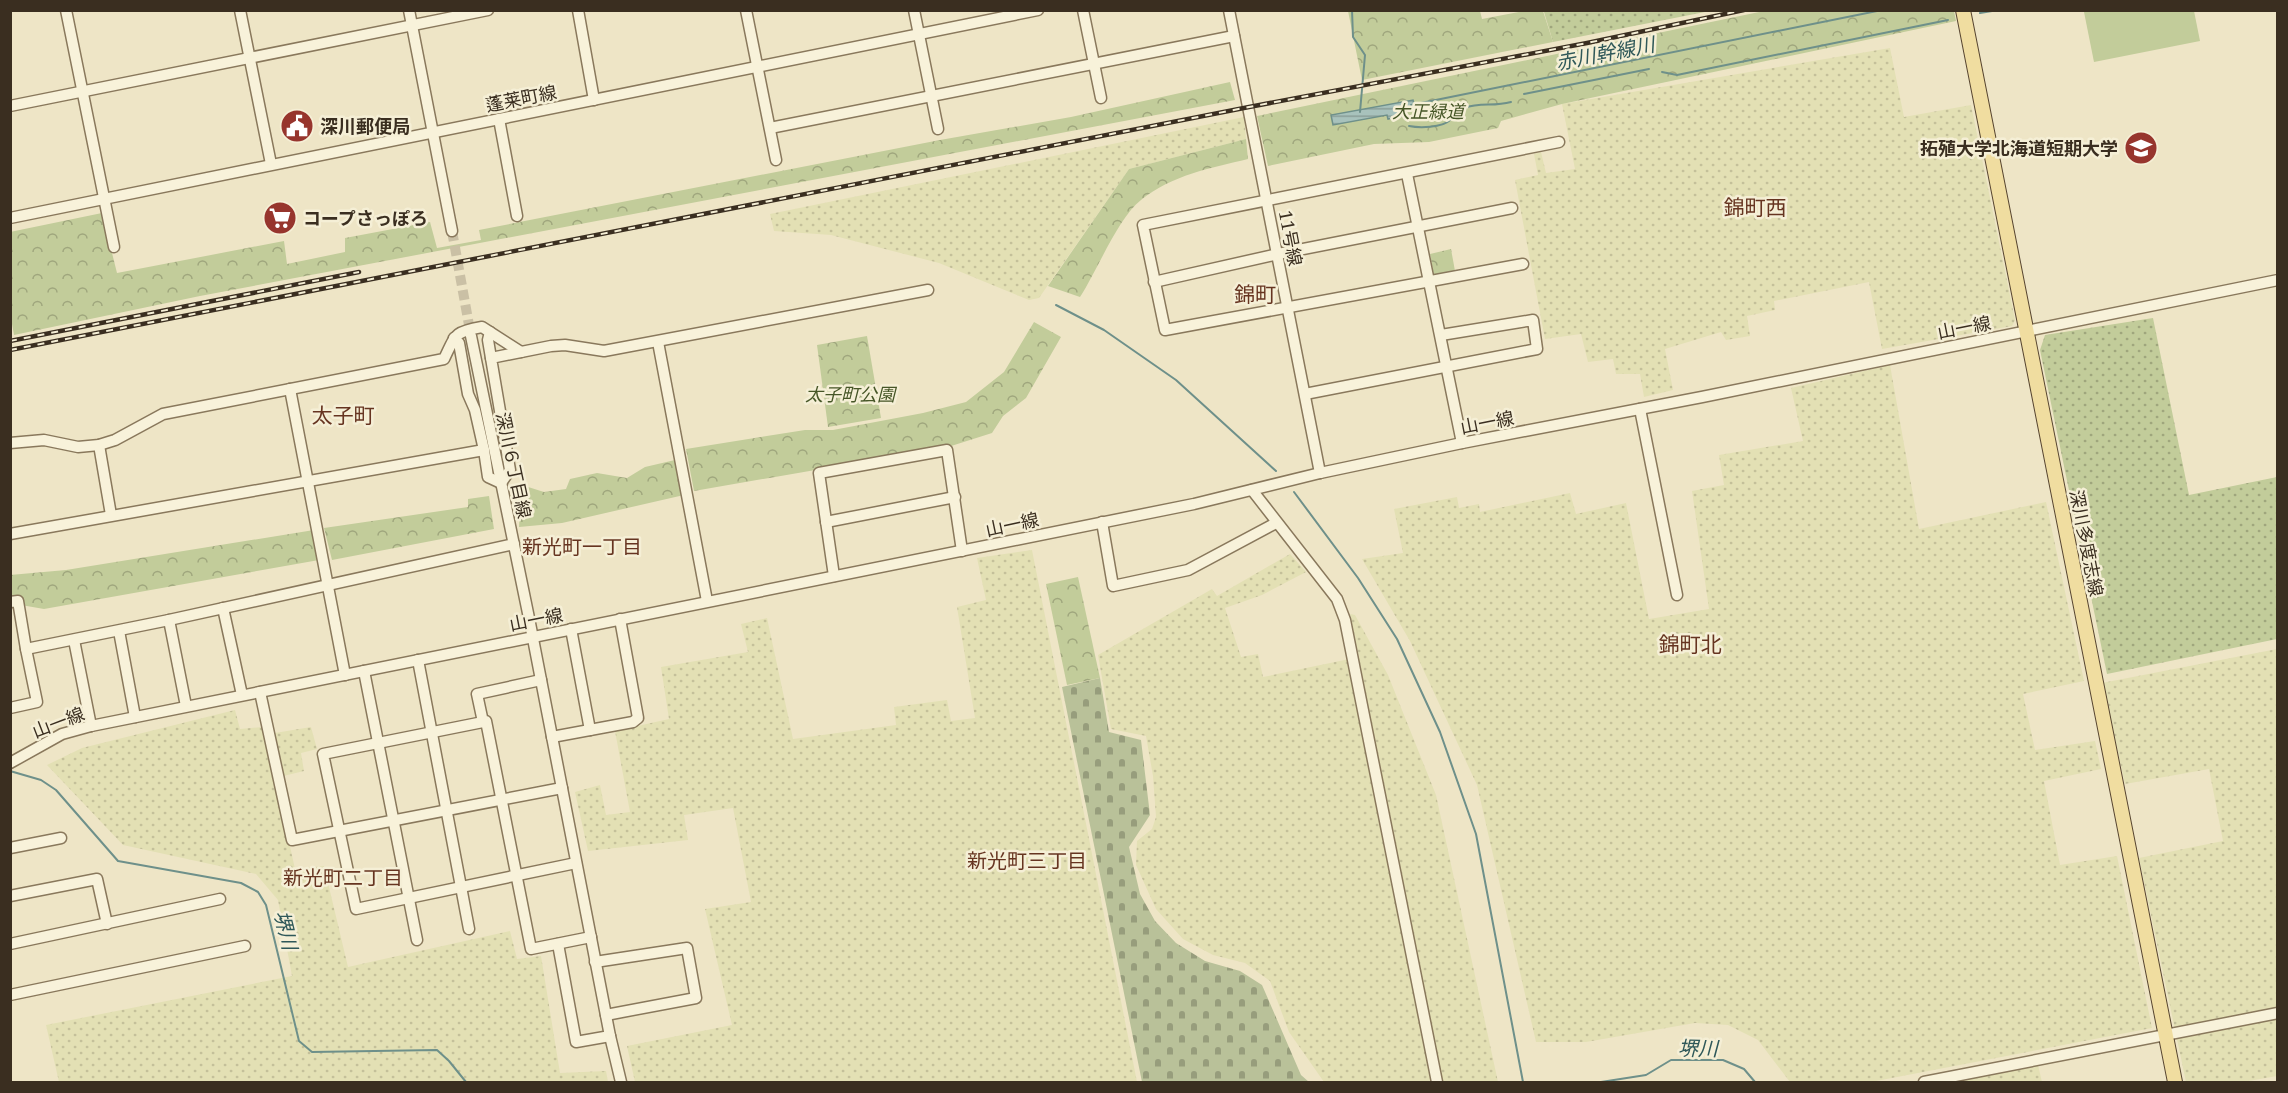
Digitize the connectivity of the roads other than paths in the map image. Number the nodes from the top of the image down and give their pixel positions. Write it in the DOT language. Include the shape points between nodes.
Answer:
graph roads {
  1 [pos="66,10"];
  2 [pos="240,10"];
  3 [pos="409,10"];
  4 [pos="488,10"];
  5 [pos="578,10"];
  6 [pos="746,10"];
  7 [pos="914,10"];
  8 [pos="1038,10"];
  9 [pos="1083,10"];
  10 [pos="1229,10"];
  11 [pos="1963,10"];
  12 [pos="412,26"];
  13 [pos="918,34"];
  14 [pos="1234,36"];
  15 [pos="249,59"];
  16 [pos="1094,64"];
  17 [pos="757,68"];
  18 [pos="83,91"];
  19 [pos="932,97"];
  20 [pos="1101,98"];
  21 [pos="594,100"];
  22 [pos="10,106"];
  23 [pos="499,119"];
  24 [pos="770,128"];
  25 [pos="938,129"];
  26 [pos="431,131"];
  27 [pos="1559,142"];
  28 [pos="776,160"];
  29 [pos="270,164"];
  30 [pos="1407,174"];
  31 [pos="105,198"];
  32 [pos="1267,200"];
  33 [pos="1512,208"];
  34 [pos="517,216"];
  35 [pos="10,218"];
  36 [pos="1419,228"];
  37 [pos="452,231"];
  38 [pos="114,247"];
  39 [pos="1278,254"];
  40 [pos="1523,264"];
  41 [pos="2277,280"];
  42 [pos="1430,281"];
  43 [pos="1154,282"];
  44 [pos="928,290"];
  45 [pos="1288,307"];
  46 [pos="2026,331"];
  47 [pos="490,332"];
  48 [pos="1441,335"];
  49 [pos="471,336"];
  50 [pos="454,338"];
  51 [pos="658,342"];
  52 [pos="521,352"];
  53 [pos="491,358"];
  54 [pos="1446,365"];
  55 [pos="290,389"];
  56 [pos="1305,394"];
  57 [pos="1640,409"];
  58 [pos="10,443"];
  59 [pos="1462,443"];
  60 [pos="99,446"];
  61 [pos="484,450"];
  62 [pos="1320,473"];
  63 [pos="308,482"];
  64 [pos="501,483"];
  65 [pos="1252,490"];
  66 [pos="954,497"];
  67 [pos="111,515"];
  68 [pos="826,522"];
  69 [pos="1102,522"];
  70 [pos="1276,523"];
  71 [pos="10,534"];
  72 [pos="514,544"];
  73 [pos="962,551"];
  74 [pos="834,576"];
  75 [pos="328,584"];
  76 [pos="1677,595"];
  77 [pos="707,601"];
  78 [pos="10,602"];
  79 [pos="223,608"];
  80 [pos="620,619"];
  81 [pos="169,620"];
  82 [pos="570,629"];
  83 [pos="119,631"];
  84 [pos="533,637"];
  85 [pos="74,640"];
  86 [pos="26,649"];
  87 [pos="418,660"];
  88 [pos="364,671"];
  89 [pos="345,675"];
  90 [pos="541,680"];
  91 [pos="260,692"];
  92 [pos="242,695"];
  93 [pos="186,706"];
  94 [pos="10,708"];
  95 [pos="135,717"];
  96 [pos="483,722"];
  97 [pos="91,726"];
  98 [pos="590,730"];
  99 [pos="432,732"];
  100 [pos="552,737"];
  101 [pos="379,743"];
  102 [pos="10,763"];
  103 [pos="562,788"];
  104 [pos="502,800"];
  105 [pos="447,810"];
  106 [pos="393,821"];
  107 [pos="341,831"];
  108 [pos="61,838"];
  109 [pos="10,848"];
  110 [pos="576,863"];
  111 [pos="518,875"];
  112 [pos="462,886"];
  113 [pos="10,897"];
  114 [pos="408,897"];
  115 [pos="220,899"];
  116 [pos="107,924"];
  117 [pos="469,929"];
  118 [pos="591,937"];
  119 [pos="417,940"];
  120 [pos="10,944"];
  121 [pos="558,944"];
  122 [pos="245,946"];
  123 [pos="595,962"];
  124 [pos="10,995"];
  125 [pos="2277,1013"];
  126 [pos="606,1015"];
  127 [pos="610,1036"];
  128 [pos="2165,1036"];
  129 [pos="621,1083"];
  130 [pos="1437,1083"];
  131 [pos="1924,1083"];
  132 [pos="2175,1083"];
  1 -- 18 [label="street"];
  2 -- 15 [label="street"];
  3 -- 12 [label="street"];
  4 -- 12 [label="street"];
  5 -- 21 [label="street"];
  6 -- 17 [label="street"];
  7 -- 13 [label="street"];
  8 -- 13 [label="street, 蓬莱町線"];
  9 -- 16 [label="street"];
  10 -- 14 [label="street, 11号線"];
  11 -- 46 [label="main road, 深川多度志線"];
  12 -- 15 [label="street"];
  12 -- 26 [label="street"];
  13 -- 17 [label="street, 蓬莱町線"];
  13 -- 19 [label="street"];
  14 -- 16 [label="street"];
  14 -- 32 [label="street, 11号線"];
  15 -- 18 [label="street"];
  15 -- 29 [label="street"];
  16 -- 19 [label="street"];
  16 -- 20 [label="street"];
  17 -- 21 [label="street, 蓬莱町線"];
  17 -- 24 [label="street"];
  18 -- 22 [label="street"];
  18 -- 31 [label="street"];
  19 -- 24 [label="street"];
  19 -- 25 [label="street"];
  21 -- 23 [label="street, 蓬莱町線"];
  23 -- 26 [label="street, 蓬莱町線"];
  23 -- 34 [label="street"];
  24 -- 28 [label="street"];
  26 -- 29 [label="street, 蓬莱町線"];
  26 -- 37 [label="street"];
  27 -- 30 [label="street"];
  29 -- 31 [label="street, 蓬莱町線"];
  30 -- 32 [label="street"];
  30 -- 36 [label="street"];
  31 -- 35 [label="street, 蓬莱町線"];
  31 -- 38 [label="street"];
  32 -- 39 [label="street, 11号線"];
  32 -- 43 [label="street" via="1143,225"];
  33 -- 36 [label="street"];
  36 -- 39 [label="street"];
  36 -- 42 [label="street"];
  39 -- 43 [label="street"];
  39 -- 45 [label="street, 11号線"];
  40 -- 42 [label="street"];
  41 -- 46 [label="street, 山一線"];
  42 -- 45 [label="street"];
  42 -- 48 [label="street"];
  43 -- 45 [label="street" via="1165,330"];
  44 -- 51 [label="street"];
  45 -- 56 [label="street, 11号線"];
  46 -- 57 [label="street, 山一線"];
  46 -- 128 [label="main road, 深川多度志線"];
  47 -- 50 [label="street" via="482,327 460,331"];
  47 -- 52 [label="street"];
  47 -- 53 [label="street"];
  48 -- 54 [label="street"];
  48 -- 54 [label="street" via="1533,320 1537,349"];
  49 -- 64 [label="street, 深川６丁目線"];
  50 -- 55 [label="street" via="444,359"];
  50 -- 61 [label="street" via="459,343"];
  51 -- 52 [label="street" via="604,351 565,345"];
  51 -- 77 [label="street"];
  52 -- 53 [label="street"];
  53 -- 64 [label="street" via="510,470"];
  54 -- 56 [label="street"];
  54 -- 59 [label="street"];
  55 -- 60 [label="street" via="163,414"];
  55 -- 63 [label="street"];
  56 -- 62 [label="street, 11号線"];
  57 -- 59 [label="street, 山一線"];
  57 -- 76 [label="street"];
  58 -- 60 [label="street" via="44,440 78,447"];
  59 -- 62 [label="street, 山一線"];
  60 -- 67 [label="street"];
  61 -- 63 [label="street"];
  61 -- 64 [label="street" via="488,477"];
  62 -- 65 [label="street, 山一線"];
  63 -- 67 [label="street"];
  63 -- 75 [label="street"];
  64 -- 72 [label="street, 深川６丁目線"];
  65 -- 69 [label="street, 山一線"];
  65 -- 70 [label="street"];
  66 -- 68 [label="street"];
  66 -- 68 [label="street" via="947,450 819,473"];
  66 -- 73 [label="street"];
  67 -- 71 [label="street"];
  68 -- 74 [label="street"];
  69 -- 70 [label="street" via="1113,586 1188,570"];
  69 -- 73 [label="street, 山一線"];
  70 -- 130 [label="street" via="1337,599 1345,620"];
  72 -- 75 [label="street"];
  72 -- 84 [label="street, 深川６丁目線"];
  73 -- 74 [label="street, 山一線"];
  74 -- 77 [label="street, 山一線"];
  75 -- 79 [label="street"];
  75 -- 89 [label="street"];
  77 -- 80 [label="street, 山一線"];
  78 -- 86 [label="street" via="18,601"];
  79 -- 81 [label="street"];
  79 -- 92 [label="street"];
  80 -- 82 [label="street, 山一線"];
  80 -- 98 [label="street" via="638,718"];
  81 -- 83 [label="street"];
  81 -- 93 [label="street"];
  82 -- 84 [label="street, 山一線"];
  82 -- 98 [label="street"];
  83 -- 85 [label="street"];
  83 -- 95 [label="street"];
  84 -- 87 [label="street, 山一線"];
  84 -- 90 [label="street, 深川６丁目線"];
  85 -- 86 [label="street"];
  85 -- 97 [label="street"];
  86 -- 94 [label="street" via="37,702"];
  87 -- 88 [label="street, 山一線"];
  87 -- 99 [label="street"];
  88 -- 89 [label="street, 山一線"];
  88 -- 101 [label="street"];
  89 -- 91 [label="street, 山一線"];
  90 -- 96 [label="street" via="477,694"];
  90 -- 100 [label="street, 深川６丁目線"];
  91 -- 92 [label="street, 山一線"];
  91 -- 107 [label="street" via="292,840"];
  92 -- 93 [label="street, 山一線"];
  93 -- 95 [label="street, 山一線"];
  95 -- 97 [label="street, 山一線"];
  96 -- 99 [label="street"];
  96 -- 104 [label="street" via="486,721"];
  97 -- 102 [label="street, 山一線" via="62,734"];
  98 -- 100 [label="street"];
  99 -- 101 [label="street"];
  99 -- 105 [label="street"];
  100 -- 103 [label="street, 深川６丁目線"];
  101 -- 106 [label="street"];
  101 -- 107 [label="street" via="323,754"];
  103 -- 104 [label="street"];
  103 -- 110 [label="street, 深川６丁目線"];
  104 -- 105 [label="street"];
  104 -- 111 [label="street"];
  105 -- 106 [label="street"];
  105 -- 112 [label="street"];
  106 -- 107 [label="street"];
  106 -- 114 [label="street"];
  107 -- 114 [label="street" via="356,909"];
  108 -- 109 [label="street"];
  110 -- 111 [label="street"];
  110 -- 118 [label="street, 深川６丁目線"];
  111 -- 112 [label="street"];
  111 -- 121 [label="street" via="531,949"];
  112 -- 114 [label="street"];
  112 -- 117 [label="street"];
  113 -- 116 [label="street" via="97,879"];
  114 -- 119 [label="street"];
  115 -- 116 [label="street"];
  116 -- 120 [label="street"];
  118 -- 121 [label="street"];
  118 -- 123 [label="street, 深川６丁目線"];
  121 -- 127 [label="street" via="576,1042"];
  122 -- 124 [label="street"];
  123 -- 126 [label="street, 深川６丁目線"];
  123 -- 126 [label="street" via="687,948 696,998"];
  125 -- 128 [label="street"];
  126 -- 127 [label="street, 深川６丁目線"];
  127 -- 129 [label="street, 深川６丁目線"];
  128 -- 131 [label="street"];
  128 -- 132 [label="main road, 深川多度志線"];
}
